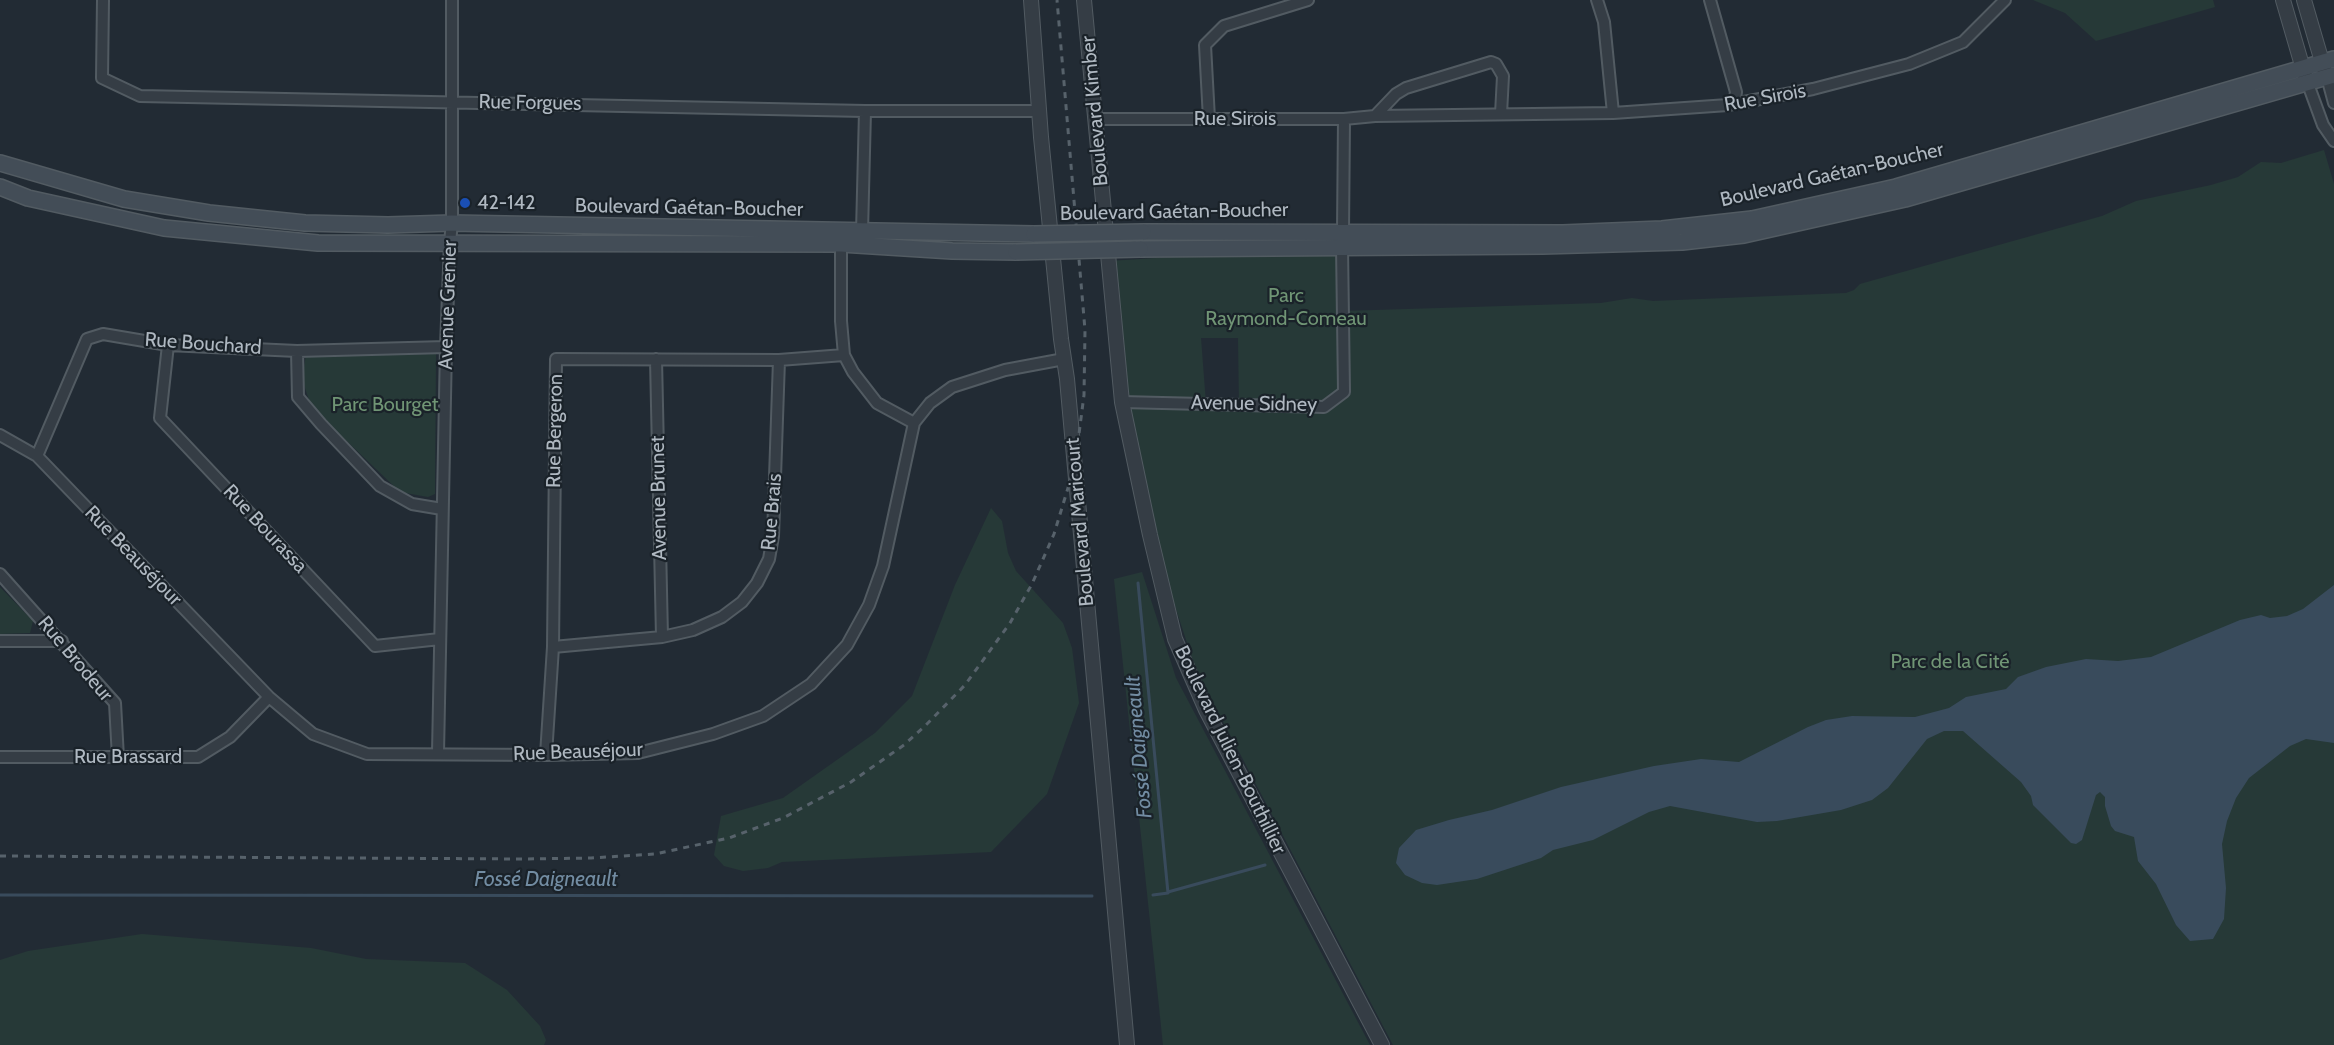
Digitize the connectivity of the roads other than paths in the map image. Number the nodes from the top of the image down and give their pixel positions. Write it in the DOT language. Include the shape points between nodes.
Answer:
graph roads {
  1 [pos="104,0"];
  2 [pos="452,0"];
  3 [pos="1031,0"];
  4 [pos="1084,0"];
  5 [pos="1308,0"];
  6 [pos="1597,0"];
  7 [pos="1710,0"];
  8 [pos="2005,0"];
  9 [pos="2283,0"];
  10 [pos="2304,0"];
  11 [pos="2303,68"];
  12 [pos="2329,68"];
  13 [pos="2308,84"];
  14 [pos="452,101"];
  15 [pos="2334,103"];
  16 [pos="1734,104"];
  17 [pos="865,111"];
  18 [pos="1040,111"];
  19 [pos="1613,113"];
  20 [pos="1501,114"];
  21 [pos="1375,116"];
  22 [pos="1095,119"];
  23 [pos="1209,119"];
  24 [pos="1344,119"];
  25 [pos="2334,141"];
  26 [pos="0,163"];
  27 [pos="0,187"];
  28 [pos="452,223"];
  29 [pos="862,232"];
  30 [pos="1342,239"];
  31 [pos="1169,240"];
  32 [pos="450,242"];
  33 [pos="841,244"];
  34 [pos="168,345"];
  35 [pos="446,347"];
  36 [pos="297,351"];
  37 [pos="844,355"];
  38 [pos="656,359"];
  39 [pos="1064,359"];
  40 [pos="779,360"];
  41 [pos="1122,402"];
  42 [pos="914,423"];
  43 [pos="0,435"];
  44 [pos="37,456"];
  45 [pos="442,509"];
  46 [pos="0,574"];
  47 [pos="662,637"];
  48 [pos="441,639"];
  49 [pos="0,641"];
  50 [pos="62,641"];
  51 [pos="553,647"];
  52 [pos="269,697"];
  53 [pos="438,753"];
  54 [pos="546,755"];
  55 [pos="0,758"];
  56 [pos="118,758"];
  57 [pos="1127,1045"];
  58 [pos="1382,1045"];
  1 -- 14 [label="street, Rue Forgues" via="102,78 140,96"];
  2 -- 14 [label="street, Avenue Grenier"];
  3 -- 18 [label="street, Boulevard Maricourt"];
  4 -- 22 [label="street, Boulevard Kimber"];
  5 -- 23 [label="street" via="1224,26 1205,45"];
  6 -- 19 [label="street" via="1604,22"];
  7 -- 16 [label="street" via="1736,92"];
  8 -- 16 [label="street, Rue Sirois" via="1963,42 1909,64"];
  9 -- 11 [label="street"];
  10 -- 12 [label="street"];
  11 -- 12 [label="main road, Boulevard Gaétan-Boucher"];
  11 -- 13 [label="street"];
  11 -- 30 [label="main road, Boulevard Gaétan-Boucher" via="1896,187 1752,219 1662,229"];
  12 -- 13 [label="main road, Boulevard Gaétan-Boucher"];
  12 -- 15 [label="street"];
  13 -- 25 [label="street" via="2323,125"];
  13 -- 30 [label="main road, Boulevard Gaétan-Boucher" via="1916,196 1754,233 1682,242 1543,246"];
  14 -- 17 [label="street, Rue Forgues"];
  14 -- 28 [label="street, Avenue Grenier"];
  16 -- 19 [label="street, Rue Sirois"];
  17 -- 18 [label="street, Rue Forgues"];
  17 -- 29 [label="street"];
  18 -- 39 [label="street, Boulevard Maricourt"];
  19 -- 20 [label="street, Rue Sirois"];
  20 -- 21 [label="street, Rue Sirois"];
  20 -- 21 [label="street" via="1503,76 1491,62 1406,88"];
  21 -- 24 [label="street, Rue Sirois"];
  22 -- 23 [label="street, Rue Sirois"];
  22 -- 41 [label="street, Boulevard Kimber"];
  23 -- 24 [label="street, Rue Sirois"];
  24 -- 30 [label="street, Avenue Sidney"];
  26 -- 28 [label="main road, Boulevard Gaétan-Boucher" via="124,199 209,213 305,223"];
  27 -- 32 [label="main road, Boulevard Gaétan-Boucher" via="28,198 164,228 318,243"];
  28 -- 29 [label="main road, Boulevard Gaétan-Boucher"];
  28 -- 32 [label="street, Avenue Grenier"];
  29 -- 31 [label="main road, Boulevard Gaétan-Boucher, bridge"];
  30 -- 31 [label="main road, Boulevard Gaétan-Boucher"];
  30 -- 41 [label="street, Avenue Sidney" via="1344,392 1324,407"];
  31 -- 33 [label="main road, Boulevard Gaétan-Boucher, bridge" via="1016,252"];
  32 -- 33 [label="main road, Boulevard Gaétan-Boucher"];
  32 -- 35 [label="street, Avenue Grenier"];
  33 -- 37 [label="street"];
  34 -- 36 [label="street, Rue Bouchard"];
  34 -- 44 [label="street, Rue Bouchard" via="103,334 87,339"];
  34 -- 48 [label="street, Rue Bourassa" via="160,418 375,646"];
  35 -- 36 [label="street, Rue Bouchard"];
  35 -- 45 [label="street, Avenue Grenier"];
  36 -- 45 [label="street" via="298,397 321,424 380,486 412,504"];
  37 -- 40 [label="street, Rue Bergeron"];
  37 -- 42 [label="street" via="877,403"];
  38 -- 40 [label="street, Rue Bergeron"];
  38 -- 47 [label="street, Avenue Brunet"];
  38 -- 51 [label="street, Rue Bergeron" via="556,359"];
  39 -- 42 [label="street, Rue Beauséjour" via="1005,370 952,387 930,403"];
  39 -- 57 [label="street, Boulevard Maricourt"];
  40 -- 47 [label="street, Rue Brais" via="769,559 742,602 722,617 693,630"];
  41 -- 58 [label="street, Boulevard Julien-Bouthillier" via="1175,639 1206,710"];
  42 -- 54 [label="street, Rue Beauséjour" via="883,566 869,605 847,645 811,684 763,716 713,734 638,753"];
  43 -- 44 [label="street, Rue Beauséjour"];
  44 -- 52 [label="street, Rue Beauséjour"];
  45 -- 48 [label="street, Avenue Grenier"];
  46 -- 50 [label="street, Rue Brodeur"];
  47 -- 51 [label="street, Rue Brais"];
  48 -- 53 [label="street, Avenue Grenier"];
  49 -- 50 [label="street"];
  50 -- 56 [label="street, Rue Brodeur" via="115,703"];
  51 -- 54 [label="street, Rue Bergeron"];
  52 -- 53 [label="street, Rue Beauséjour" via="313,735 368,754"];
  52 -- 56 [label="street, Rue Brassard" via="230,737 198,757"];
  53 -- 54 [label="street, Rue Beauséjour"];
  55 -- 56 [label="street, Rue Brassard"];
}
